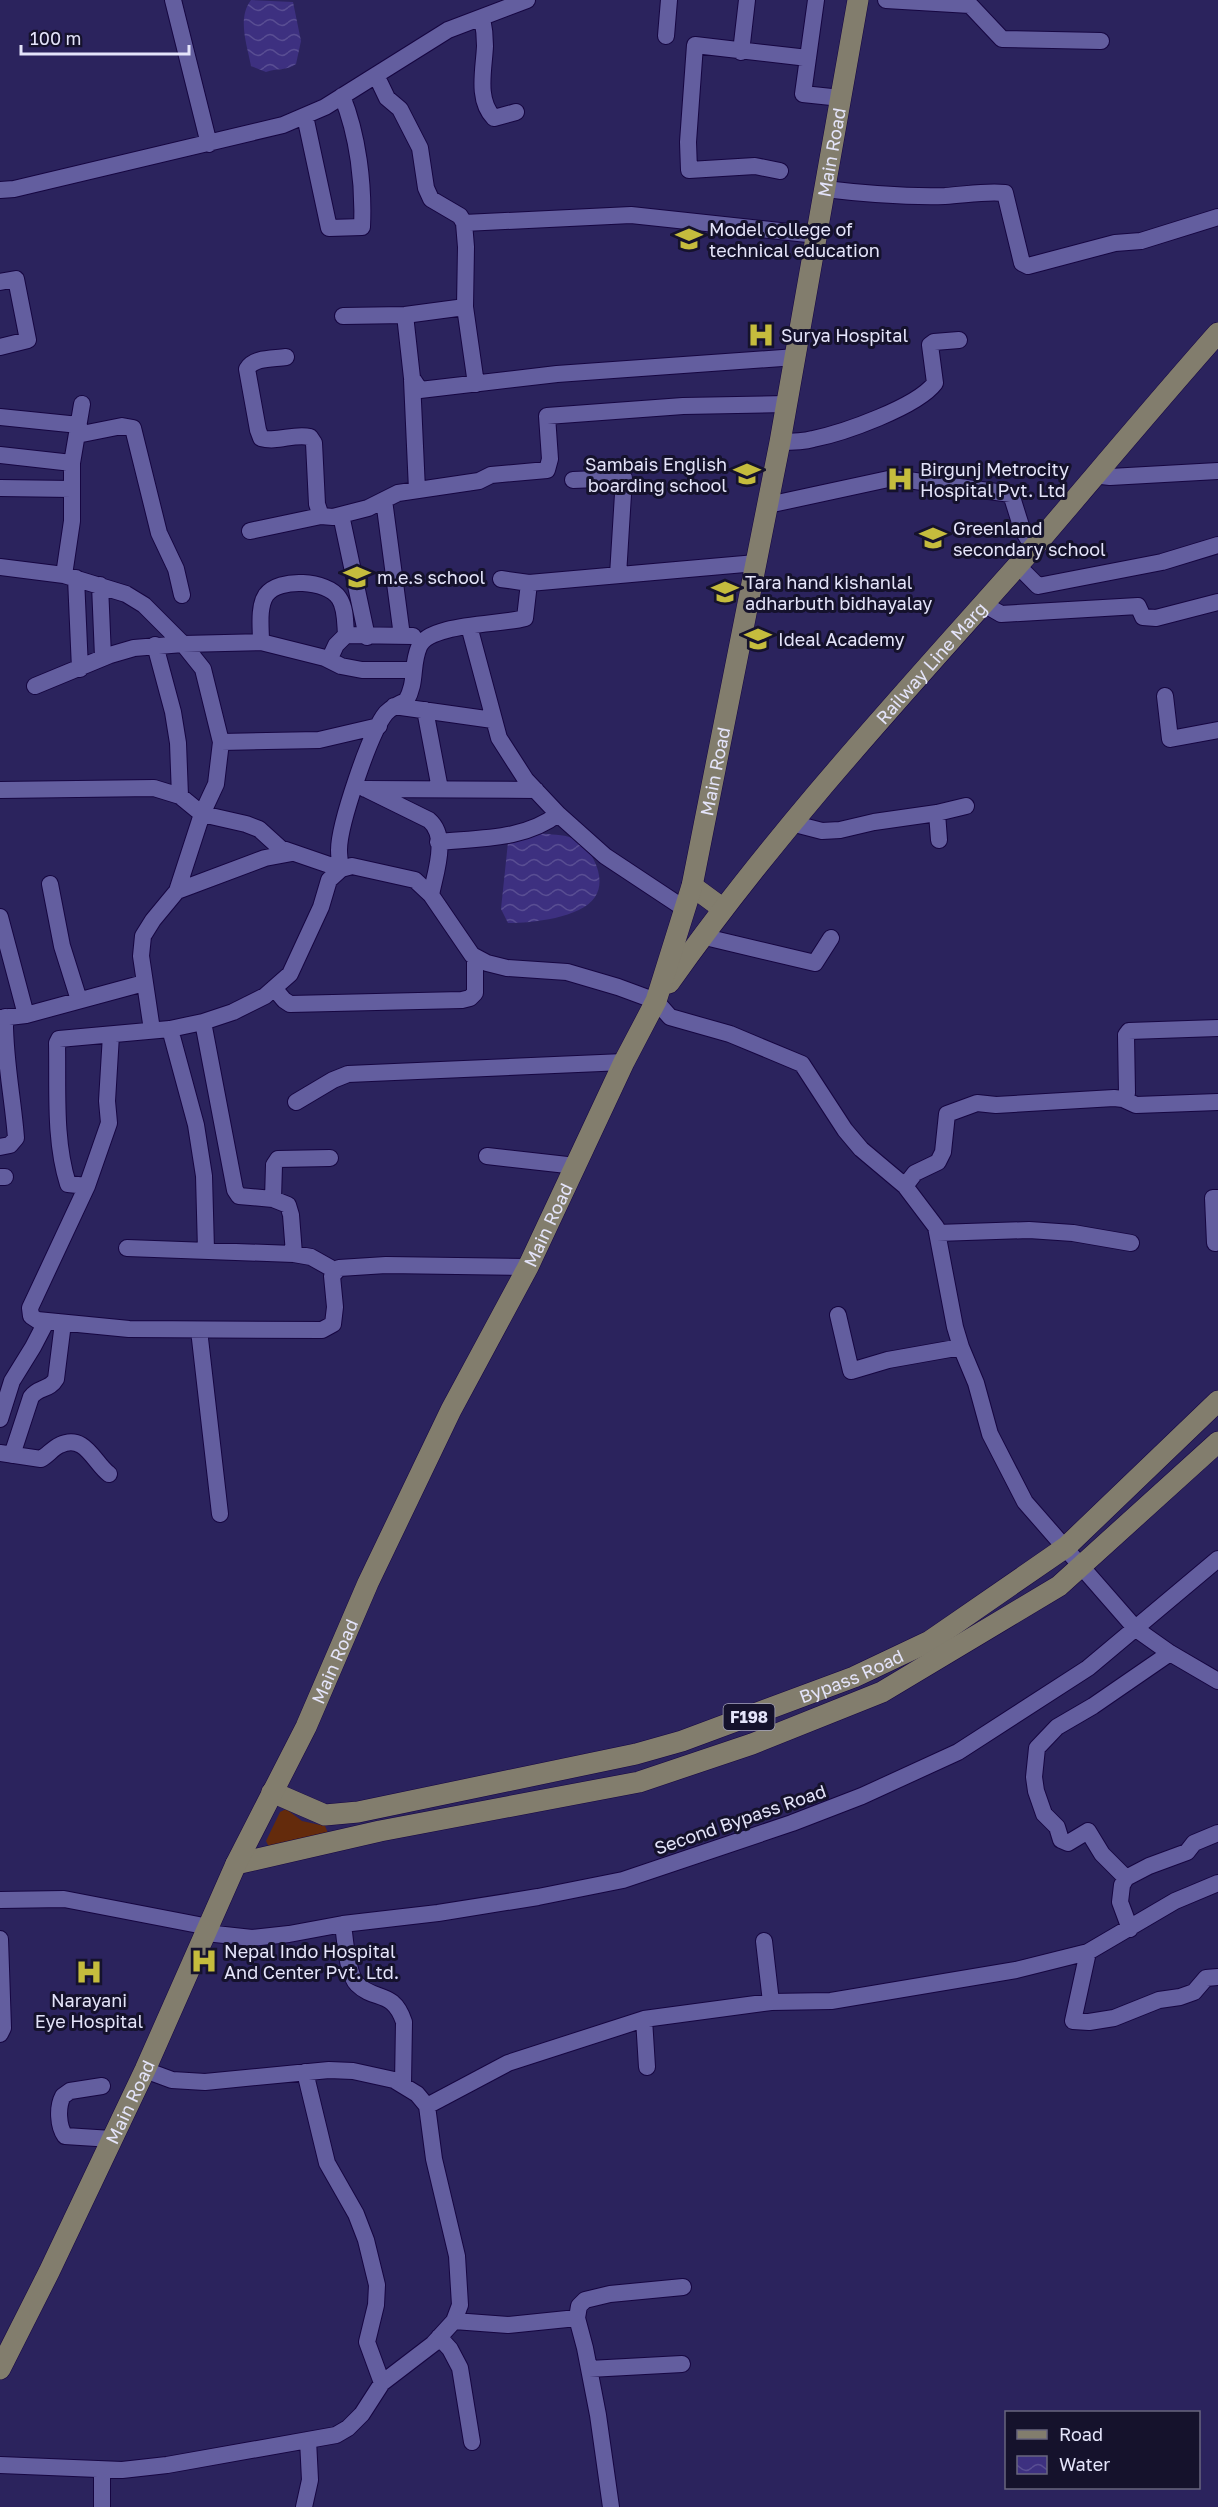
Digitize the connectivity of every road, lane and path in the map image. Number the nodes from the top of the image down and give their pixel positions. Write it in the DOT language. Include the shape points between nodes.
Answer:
graph roads {
  1 [pos="173,0"];
  2 [pos="527,0"];
  3 [pos="669,0"];
  4 [pos="747,0"];
  5 [pos="816,0"];
  6 [pos="858,0"];
  7 [pos="886,0"];
  8 [pos="482,18"];
  9 [pos="666,36"];
  10 [pos="1101,41"];
  11 [pos="741,52"];
  12 [pos="808,58"];
  13 [pos="376,75"];
  14 [pos="342,96"];
  15 [pos="841,98"];
  16 [pos="516,112"];
  17 [pos="305,116"];
  18 [pos="209,144"];
  19 [pos="780,171"];
  20 [pos="0,189"];
  21 [pos="825,189"];
  22 [pos="1218,217"];
  23 [pos="464,224"];
  24 [pos="817,236"];
  25 [pos="0,282"];
  26 [pos="465,307"];
  27 [pos="405,315"];
  28 [pos="343,316"];
  29 [pos="1218,333"];
  30 [pos="959,340"];
  31 [pos="0,347"];
  32 [pos="286,357"];
  33 [pos="796,357"];
  34 [pos="412,378"];
  35 [pos="476,384"];
  36 [pos="82,404"];
  37 [pos="786,404"];
  38 [pos="0,417"];
  39 [pos="78,430"];
  40 [pos="780,442"];
  41 [pos="0,455"];
  42 [pos="72,462"];
  43 [pos="1218,471"];
  44 [pos="1094,475"];
  45 [pos="573,480"];
  46 [pos="0,488"];
  47 [pos="72,489"];
  48 [pos="417,490"];
  49 [pos="384,500"];
  50 [pos="768,505"];
  51 [pos="341,515"];
  52 [pos="321,516"];
  53 [pos="250,531"];
  54 [pos="1218,545"];
  55 [pos="1033,547"];
  56 [pos="756,562"];
  57 [pos="1016,564"];
  58 [pos="0,567"];
  59 [pos="618,575"];
  60 [pos="70,577"];
  61 [pos="501,579"];
  62 [pos="529,583"];
  63 [pos="100,585"];
  64 [pos="182,595"];
  65 [pos="1218,602"];
  66 [pos="982,603"];
  67 [pos="469,626"];
  68 [pos="346,635"];
  69 [pos="402,636"];
  70 [pos="367,637"];
  71 [pos="423,639"];
  72 [pos="261,642"];
  73 [pos="183,644"];
  74 [pos="155,645"];
  75 [pos="103,657"];
  76 [pos="329,660"];
  77 [pos="80,669"];
  78 [pos="414,670"];
  79 [pos="35,686"];
  80 [pos="1165,696"];
  81 [pos="394,706"];
  82 [pos="426,710"];
  83 [pos="493,720"];
  84 [pos="379,726"];
  85 [pos="1218,730"];
  86 [pos="221,742"];
  87 [pos="360,787"];
  88 [pos="440,789"];
  89 [pos="0,790"];
  90 [pos="536,790"];
  91 [pos="180,796"];
  92 [pos="966,806"];
  93 [pos="937,813"];
  94 [pos="202,814"];
  95 [pos="558,814"];
  96 [pos="791,823"];
  97 [pos="939,840"];
  98 [pos="438,842"];
  99 [pos="292,853"];
  100 [pos="341,869"];
  101 [pos="50,884"];
  102 [pos="692,886"];
  103 [pos="177,891"];
  104 [pos="431,895"];
  105 [pos="722,908"];
  106 [pos="686,909"];
  107 [pos="0,917"];
  108 [pos="701,936"];
  109 [pos="831,938"];
  110 [pos="475,957"];
  111 [pos="144,983"];
  112 [pos="274,988"];
  113 [pos="79,1000"];
  114 [pos="656,1001"];
  115 [pos="26,1015"];
  116 [pos="3,1017"];
  117 [pos="203,1022"];
  118 [pos="1218,1028"];
  119 [pos="170,1029"];
  120 [pos="152,1030"];
  121 [pos="111,1035"];
  122 [pos="624,1062"];
  123 [pos="1123,1100"];
  124 [pos="296,1102"];
  125 [pos="1218,1102"];
  126 [pos="0,1147"];
  127 [pos="487,1156"];
  128 [pos="330,1158"];
  129 [pos="576,1166"];
  130 [pos="87,1186"];
  131 [pos="905,1186"];
  132 [pos="1218,1198"];
  133 [pos="273,1199"];
  134 [pos="937,1233"];
  135 [pos="1131,1243"];
  136 [pos="1215,1243"];
  137 [pos="127,1248"];
  138 [pos="206,1250"];
  139 [pos="294,1254"];
  140 [pos="528,1267"];
  141 [pos="336,1271"];
  142 [pos="838,1315"];
  143 [pos="46,1322"];
  144 [pos="63,1323"];
  145 [pos="199,1330"];
  146 [pos="961,1347"];
  147 [pos="1218,1401"];
  148 [pos="0,1419"];
  149 [pos="1218,1442"];
  150 [pos="6,1454"];
  151 [pos="109,1474"];
  152 [pos="220,1514"];
  153 [pos="1066,1547"];
  154 [pos="1218,1559"];
  155 [pos="1081,1567"];
  156 [pos="1136,1629"];
  157 [pos="1170,1653"];
  158 [pos="1218,1681"];
  159 [pos="742,1720"];
  160 [pos="752,1744"];
  161 [pos="272,1792"];
  162 [pos="373,1807"];
  163 [pos="380,1832"];
  164 [pos="1218,1833"];
  165 [pos="236,1864"];
  166 [pos="1126,1878"];
  167 [pos="1218,1883"];
  168 [pos="0,1900"];
  169 [pos="343,1924"];
  170 [pos="1130,1929"];
  171 [pos="208,1930"];
  172 [pos="0,1939"];
  173 [pos="764,1941"];
  174 [pos="1088,1952"];
  175 [pos="1218,1977"];
  176 [pos="771,2002"];
  177 [pos="644,2019"];
  178 [pos="0,2034"];
  179 [pos="646,2067"];
  180 [pos="145,2070"];
  181 [pos="305,2072"];
  182 [pos="403,2084"];
  183 [pos="102,2086"];
  184 [pos="427,2106"];
  185 [pos="112,2139"];
  186 [pos="683,2288"];
  187 [pos="577,2318"];
  188 [pos="454,2321"];
  189 [pos="439,2337"];
  190 [pos="682,2364"];
  191 [pos="0,2369"];
  192 [pos="589,2369"];
  193 [pos="382,2383"];
  194 [pos="308,2440"];
  195 [pos="472,2442"];
  196 [pos="0,2465"];
  197 [pos="102,2470"];
  198 [pos="102,2507"];
  199 [pos="304,2507"];
  200 [pos="611,2507"];
  1 -- 18 [label="street"];
  2 -- 8 [label="street"];
  3 -- 9 [label="street"];
  4 -- 11 [label="street"];
  5 -- 12 [label="street"];
  6 -- 15 [label="main road, Main Road"];
  7 -- 10 [label="street" via="970,5 1002,39"];
  8 -- 13 [label="street" via="448,30"];
  8 -- 16 [label="street" via="482,88 489,113 494,118"];
  11 -- 12 [label="street"];
  11 -- 19 [label="street" via="695,45 689,170 755,166"];
  12 -- 15 [label="street" via="803,94"];
  13 -- 14 [label="street"];
  13 -- 23 [label="street" via="420,148 431,200 460,216"];
  14 -- 17 [label="street"];
  14 -- 17 [label="street" via="355,135 363,191 362,227 329,228"];
  15 -- 21 [label="main road, Main Road"];
  17 -- 18 [label="street"];
  18 -- 20 [label="street"];
  21 -- 22 [label="street" via="883,196 1005,193 1019,255 1028,266 1116,243 1141,241"];
  21 -- 24 [label="main road, Main Road"];
  23 -- 24 [label="street" via="631,215"];
  23 -- 26 [label="street"];
  24 -- 33 [label="main road, Main Road"];
  25 -- 31 [label="street" via="16,279 28,340"];
  26 -- 27 [label="street"];
  26 -- 35 [label="street"];
  27 -- 28 [label="street"];
  27 -- 34 [label="street"];
  29 -- 44 [label="main road, Railway Line Marg"];
  30 -- 40 [label="street" via="930,345 935,383 912,402 842,432"];
  32 -- 52 [label="street" via="257,360 247,369 256,419 261,438 277,440 302,435 314,442"];
  33 -- 35 [label="street" via="557,374"];
  33 -- 37 [label="main road, Main Road"];
  34 -- 35 [label="street" via="420,390"];
  34 -- 48 [label="street"];
  36 -- 39 [label="street"];
  37 -- 40 [label="main road, Main Road"];
  37 -- 48 [label="street" via="683,406 547,416 547,470 491,475 479,481"];
  38 -- 39 [label="street"];
  39 -- 42 [label="street"];
  39 -- 64 [label="street" via="133,428 159,533 177,569"];
  40 -- 50 [label="main road, Main Road"];
  41 -- 42 [label="street"];
  42 -- 47 [label="street"];
  43 -- 44 [label="street"];
  44 -- 55 [label="main road, Railway Line Marg"];
  45 -- 59 [label="street" via="624,478"];
  46 -- 47 [label="street"];
  47 -- 60 [label="street"];
  48 -- 49 [label="street"];
  49 -- 51 [label="street"];
  49 -- 69 [label="street"];
  50 -- 55 [label="street" via="893,478 1011,494 1022,529"];
  50 -- 56 [label="main road, Main Road"];
  51 -- 52 [label="street"];
  51 -- 70 [label="street"];
  52 -- 53 [label="street"];
  54 -- 57 [label="street" via="1162,562 1038,586"];
  55 -- 57 [label="main road, Railway Line Marg"];
  56 -- 59 [label="street"];
  56 -- 102 [label="main road, Main Road"];
  57 -- 66 [label="main road, Railway Line Marg"];
  58 -- 60 [label="street"];
  59 -- 62 [label="street"];
  60 -- 63 [label="street"];
  60 -- 77 [label="street"];
  61 -- 62 [label="street"];
  62 -- 67 [label="street" via="525,618"];
  63 -- 73 [label="street" via="144,605"];
  63 -- 75 [label="street"];
  65 -- 66 [label="street" via="1156,618 1143,617 1138,606 1001,614"];
  66 -- 96 [label="main road, Railway Line Marg"];
  67 -- 71 [label="street"];
  67 -- 83 [label="street"];
  68 -- 70 [label="street"];
  68 -- 72 [label="street" via="339,598 329,590 301,582 276,587 266,596 261,611"];
  68 -- 76 [label="street"];
  69 -- 70 [label="street"];
  69 -- 71 [label="street"];
  71 -- 78 [label="street"];
  72 -- 73 [label="street"];
  72 -- 76 [label="street"];
  73 -- 74 [label="street"];
  73 -- 86 [label="street" via="203,669"];
  74 -- 75 [label="street"];
  74 -- 91 [label="street" via="174,712"];
  75 -- 77 [label="street"];
  76 -- 78 [label="street" via="362,669"];
  77 -- 79 [label="street"];
  78 -- 81 [label="street" via="414,688 406,701"];
  80 -- 85 [label="street" via="1170,739"];
  81 -- 82 [label="street"];
  81 -- 84 [label="street"];
  82 -- 83 [label="street"];
  82 -- 88 [label="street"];
  83 -- 90 [label="street" via="513,762"];
  84 -- 86 [label="street" via="319,740"];
  84 -- 87 [label="street"];
  86 -- 94 [label="street" via="216,784"];
  87 -- 88 [label="street"];
  87 -- 98 [label="street" via="429,820 438,832"];
  87 -- 100 [label="street" via="343,823"];
  88 -- 90 [label="street"];
  89 -- 91 [label="street" via="154,788"];
  90 -- 95 [label="street"];
  91 -- 94 [label="street"];
  92 -- 93 [label="street"];
  93 -- 96 [label="street" via="840,831"];
  93 -- 97 [label="street"];
  94 -- 99 [label="street" via="259,829 280,848"];
  94 -- 103 [label="street"];
  95 -- 98 [label="street" via="536,828 492,839"];
  95 -- 106 [label="street" via="604,856"];
  96 -- 105 [label="main road, Railway Line Marg"];
  98 -- 104 [label="street"];
  99 -- 100 [label="street"];
  99 -- 103 [label="street" via="265,858"];
  100 -- 104 [label="street" via="352,866 415,880"];
  100 -- 112 [label="street" via="329,880 290,974"];
  101 -- 113 [label="street" via="62,946"];
  102 -- 105 [label="main road"];
  102 -- 106 [label="main road, Main Road"];
  103 -- 111 [label="street" via="143,936"];
  104 -- 110 [label="street"];
  105 -- 108 [label="main road, Railway Line Marg"];
  106 -- 114 [label="main road, Main Road"];
  107 -- 115 [label="street"];
  108 -- 109 [label="street" via="815,963"];
  108 -- 114 [label="main road, Railway Line Marg"];
  110 -- 112 [label="street" via="475,993 462,1000 290,1004"];
  110 -- 114 [label="street" via="507,968 567,972"];
  111 -- 113 [label="street"];
  111 -- 120 [label="street"];
  112 -- 117 [label="street" via="232,1012"];
  113 -- 115 [label="street"];
  114 -- 122 [label="main road, Main Road"];
  114 -- 131 [label="street" via="670,1017 730,1034 802,1064 855,1143"];
  115 -- 116 [label="street"];
  116 -- 126 [label="street" via="16,1138"];
  117 -- 119 [label="street"];
  117 -- 133 [label="street" via="235,1190 239,1196"];
  118 -- 123 [label="street" via="1129,1031 1127,1093"];
  119 -- 120 [label="street"];
  119 -- 138 [label="street" via="196,1125 204,1176"];
  120 -- 121 [label="street"];
  121 -- 130 [label="street" via="108,1123"];
  121 -- 130 [label="street" via="62,1038 57,1043 64,1173 68,1184"];
  122 -- 124 [label="street" via="348,1074"];
  122 -- 129 [label="main road, Main Road"];
  123 -- 125 [label="street" via="1136,1105"];
  123 -- 131 [label="street" via="977,1103 947,1114 943,1152 938,1162 915,1173"];
  127 -- 129 [label="street"];
  128 -- 133 [label="street" via="278,1159 274,1164"];
  129 -- 140 [label="main road, Main Road"];
  130 -- 143 [label="street" via="30,1308 31,1316"];
  131 -- 134 [label="street"];
  132 -- 136 [label="street" via="1213,1198"];
  133 -- 139 [label="street" via="288,1205"];
  134 -- 135 [label="street" via="1029,1230"];
  134 -- 146 [label="street"];
  137 -- 138 [label="street"];
  138 -- 139 [label="street"];
  139 -- 141 [label="street" via="311,1257"];
  140 -- 141 [label="street" via="386,1265"];
  140 -- 161 [label="main road, Main Road" via="467,1376"];
  141 -- 145 [label="street" via="332,1276 333,1324 322,1330"];
  142 -- 146 [label="street" via="851,1371"];
  143 -- 144 [label="street"];
  143 -- 148 [label="street" via="12,1381"];
  144 -- 145 [label="street"];
  144 -- 150 [label="street" via="56,1379 34,1392"];
  145 -- 152 [label="street"];
  146 -- 153 [label="street" via="990,1434 1025,1502"];
  147 -- 153 [label="main road, Bypass Road / F198"];
  149 -- 155 [label="main road, Bypass Road / F198"];
  150 -- 151 [label="street" via="41,1459 59,1445 73,1443 91,1452"];
  153 -- 155 [label="street"];
  153 -- 159 [label="main road, Bypass Road / F198" via="930,1641 854,1677"];
  154 -- 156 [label="street, Second Bypass Road"];
  155 -- 156 [label="street"];
  155 -- 160 [label="main road, Bypass Road / F198" via="1059,1586 882,1692"];
  156 -- 157 [label="street"];
  156 -- 169 [label="street, Second Bypass Road" via="1088,1668 958,1752 792,1823 623,1880 438,1913"];
  157 -- 158 [label="street"];
  157 -- 166 [label="street" via="1057,1727 1038,1748 1036,1791 1060,1840 1068,1843 1088,1831 1102,1854"];
  159 -- 160 [label="main road"];
  159 -- 162 [label="main road, Bypass Road / F198" via="636,1754"];
  160 -- 163 [label="main road, Bypass Road / F198" via="639,1782"];
  161 -- 162 [label="main road, F198" via="325,1815"];
  161 -- 165 [label="main road, Main Road"];
  162 -- 163 [label="main road"];
  163 -- 165 [label="main road, F198"];
  164 -- 166 [label="street" via="1194,1843 1187,1852"];
  165 -- 171 [label="main road, Main Road"];
  166 -- 170 [label="street" via="1120,1902"];
  167 -- 170 [label="street" via="1175,1901"];
  168 -- 171 [label="street, Second Bypass Road" via="64,1899"];
  169 -- 171 [label="street, Second Bypass Road" via="252,1938"];
  169 -- 182 [label="street" via="352,1975 358,1985 394,2003 404,2022"];
  170 -- 174 [label="street"];
  171 -- 180 [label="main road, Main Road"];
  172 -- 178 [label="street"];
  173 -- 176 [label="street"];
  174 -- 175 [label="street" via="1073,2020 1114,2018 1159,2000 1194,1992 1206,1978"];
  174 -- 176 [label="street" via="1016,1970 831,2001"];
  176 -- 177 [label="street"];
  177 -- 179 [label="street"];
  177 -- 184 [label="street" via="508,2063"];
  180 -- 181 [label="street" via="172,2080 196,2082"];
  180 -- 185 [label="main road, Main Road"];
  181 -- 182 [label="street" via="353,2071"];
  181 -- 193 [label="street" via="327,2163 366,2240 377,2285 367,2342"];
  182 -- 184 [label="street"];
  183 -- 185 [label="street" via="70,2091 63,2096 59,2112 61,2131 65,2136"];
  184 -- 188 [label="street" via="434,2159 457,2256 460,2305"];
  185 -- 191 [label="main road, Main Road"];
  186 -- 187 [label="street" via="585,2300 579,2306"];
  187 -- 188 [label="street" via="508,2325"];
  187 -- 192 [label="street"];
  188 -- 189 [label="street"];
  189 -- 193 [label="street" via="418,2358"];
  189 -- 195 [label="street" via="460,2368"];
  190 -- 192 [label="street"];
  192 -- 200 [label="street"];
  193 -- 194 [label="street" via="348,2428 336,2435"];
  194 -- 197 [label="street" via="167,2465"];
  194 -- 199 [label="street" via="310,2481"];
  196 -- 197 [label="street"];
  197 -- 198 [label="street"];
}
